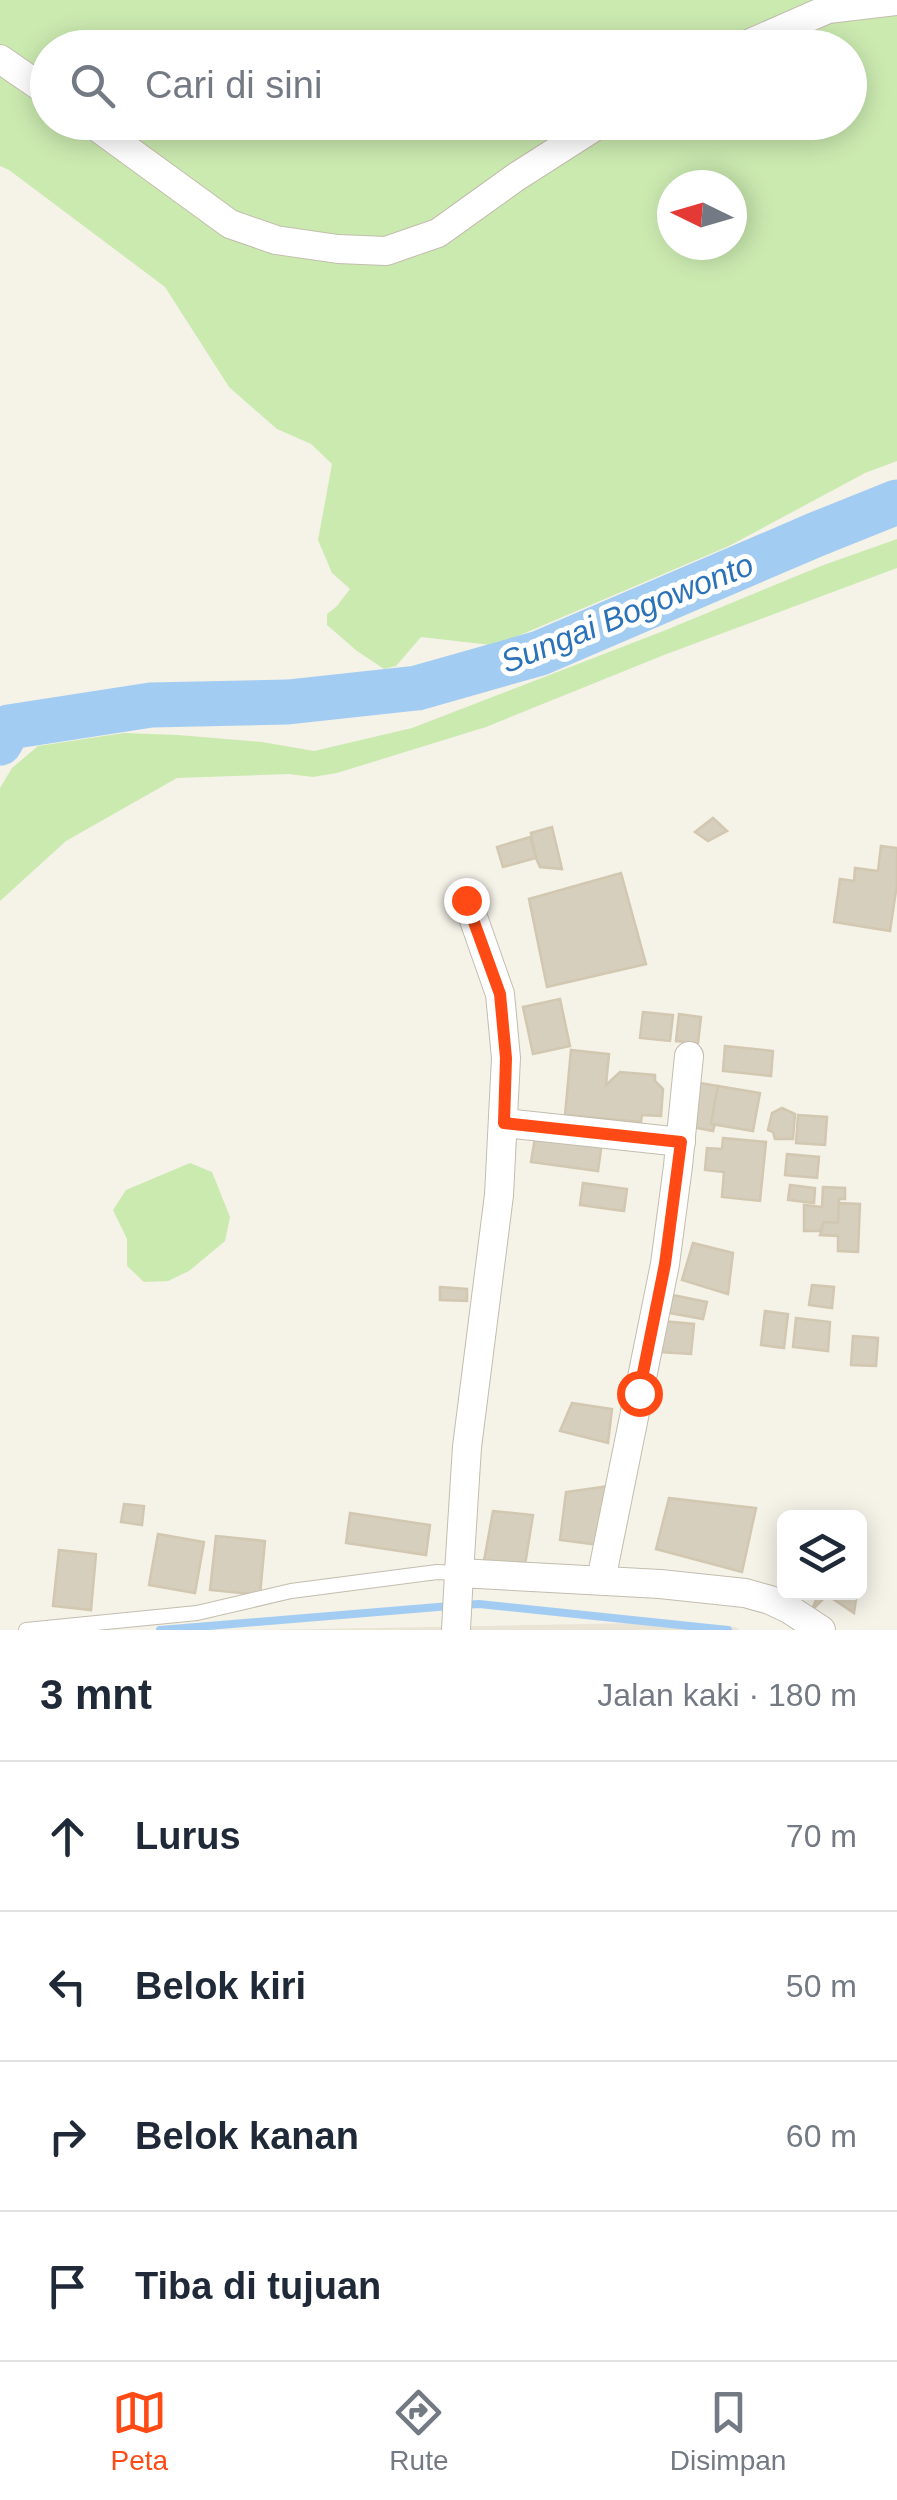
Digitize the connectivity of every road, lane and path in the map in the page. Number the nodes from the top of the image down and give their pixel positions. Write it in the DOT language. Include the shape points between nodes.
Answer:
graph roads {
  1 [pos="897,0"];
  2 [pos="781,30"];
  3 [pos="0,59"];
  4 [pos="30,80"];
  5 [pos="115,140"];
  6 [pos="574,140"];
  7 [pos="466,900"];
  8 [pos="690,1056"];
  9 [pos="504,1123"];
  10 [pos="681,1142"];
  11 [pos="601,1580"];
  12 [pos="459,1582"];
  13 [pos="26,1630"];
  14 [pos="456,1630"];
  15 [pos="822,1630"];
  1 -- 2 [label="street" via="828,10"];
  3 -- 4 [label="street"];
  5 -- 6 [label="street" via="230,224 276,240 386,251 438,233"];
  7 -- 9 [label="street" via="500,994"];
  8 -- 10 [label="street"];
  9 -- 10 [label="street"];
  9 -- 12 [label="street" via="467,1448"];
  10 -- 11 [label="street" via="665,1264"];
  11 -- 12 [label="street"];
  11 -- 15 [label="street" via="745,1593 788,1608"];
  12 -- 13 [label="lane" via="437,1572 197,1613"];
  12 -- 14 [label="street"];
}
